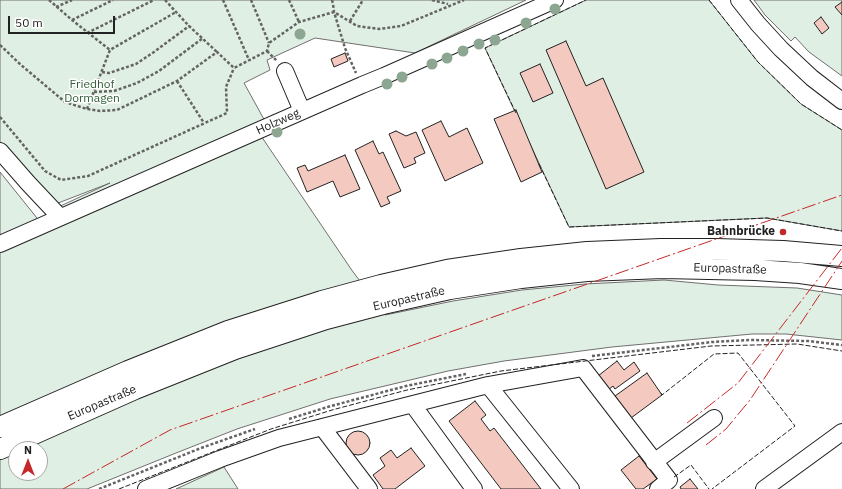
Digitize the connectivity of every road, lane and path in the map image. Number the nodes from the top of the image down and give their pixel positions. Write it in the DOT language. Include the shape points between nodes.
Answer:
graph roads {
  1 [pos="49,0"];
  2 [pos="72,0"];
  3 [pos="113,0"];
  4 [pos="154,0"];
  5 [pos="165,0"];
  6 [pos="223,0"];
  7 [pos="251,0"];
  8 [pos="289,0"];
  9 [pos="332,0"];
  10 [pos="364,0"];
  11 [pos="432,0"];
  12 [pos="451,0"];
  13 [pos="464,0"];
  14 [pos="555,0"];
  15 [pos="739,0"];
  16 [pos="447,6"];
  17 [pos="56,7"];
  18 [pos="176,12"];
  19 [pos="334,12"];
  20 [pos="72,20"];
  21 [pos="350,21"];
  22 [pos="299,22"];
  23 [pos="189,26"];
  24 [pos="87,33"];
  25 [pos="203,38"];
  26 [pos="269,43"];
  27 [pos="0,45"];
  28 [pos="110,50"];
  29 [pos="217,52"];
  30 [pos="249,60"];
  31 [pos="353,64"];
  32 [pos="234,68"];
  33 [pos="285,71"];
  34 [pos="102,72"];
  35 [pos="177,81"];
  36 [pos="94,92"];
  37 [pos="842,101"];
  38 [pos="87,109"];
  39 [pos="299,112"];
  40 [pos="0,117"];
  41 [pos="204,123"];
  42 [pos="0,151"];
  43 [pos="60,217"];
  44 [pos="0,244"];
  45 [pos="842,256"];
  46 [pos="842,279"];
  47 [pos="488,385"];
  48 [pos="413,405"];
  49 [pos="714,418"];
  50 [pos="0,427"];
  51 [pos="322,427"];
  52 [pos="842,432"];
  53 [pos="0,449"];
  54 [pos="654,462"];
  55 [pos="146,489"];
  56 [pos="369,489"];
  57 [pos="474,489"];
  58 [pos="571,489"];
  59 [pos="658,489"];
  60 [pos="764,489"];
  1 -- 17 [label="path"];
  2 -- 17 [label="path"];
  3 -- 20 [label="path"];
  4 -- 24 [label="path"];
  5 -- 18 [label="path"];
  6 -- 30 [label="path"];
  7 -- 26 [label="path"];
  8 -- 22 [label="path"];
  9 -- 19 [label="path"];
  10 -- 21 [label="path"];
  11 -- 16 [label="path"];
  12 -- 16 [label="path"];
  13 -- 16 [label="path"];
  14 -- 39 [label="street, Holzweg"];
  15 -- 37 [label="street" via="781,49"];
  16 -- 21 [label="path" via="401,26 379,29 357,26"];
  17 -- 20 [label="path"];
  18 -- 23 [label="path"];
  18 -- 28 [label="path"];
  19 -- 21 [label="path"];
  19 -- 22 [label="path"];
  19 -- 31 [label="path" via="345,48"];
  20 -- 24 [label="path"];
  22 -- 26 [label="path"];
  23 -- 25 [label="path"];
  23 -- 34 [label="path" via="136,64 109,73"];
  24 -- 28 [label="path"];
  25 -- 29 [label="path"];
  25 -- 36 [label="path" via="159,71 137,82 114,91"];
  26 -- 30 [label="path" via="267,51"];
  27 -- 38 [label="path" via="65,102"];
  28 -- 34 [label="path"];
  29 -- 32 [label="path"];
  29 -- 35 [label="path"];
  30 -- 32 [label="path"];
  32 -- 41 [label="path" via="226,87 228,113"];
  33 -- 39 [label="street"];
  34 -- 36 [label="path"];
  35 -- 38 [label="path" via="118,110"];
  35 -- 41 [label="path"];
  36 -- 38 [label="path"];
  39 -- 43 [label="street, Holzweg"];
  40 -- 41 [label="path" via="45,171 62,180 88,176"];
  42 -- 43 [label="street"];
  43 -- 44 [label="street, Holzweg"];
  45 -- 50 [label="main road, Europastraße" via="775,250 661,249 580,253 447,270 322,301 228,331 128,370"];
  46 -- 53 [label="main road, Europastraße" via="755,270 663,268 587,271 521,278 450,290 326,319 235,349 135,389"];
  47 -- 48 [label="street"];
  47 -- 54 [label="street" via="583,368"];
  47 -- 58 [label="street"];
  48 -- 51 [label="street"];
  48 -- 57 [label="street"];
  49 -- 54 [label="street"];
  51 -- 55 [label="street" via="279,438"];
  51 -- 56 [label="street"];
  52 -- 60 [label="street"];
  54 -- 59 [label="street" via="669,480"];
}
